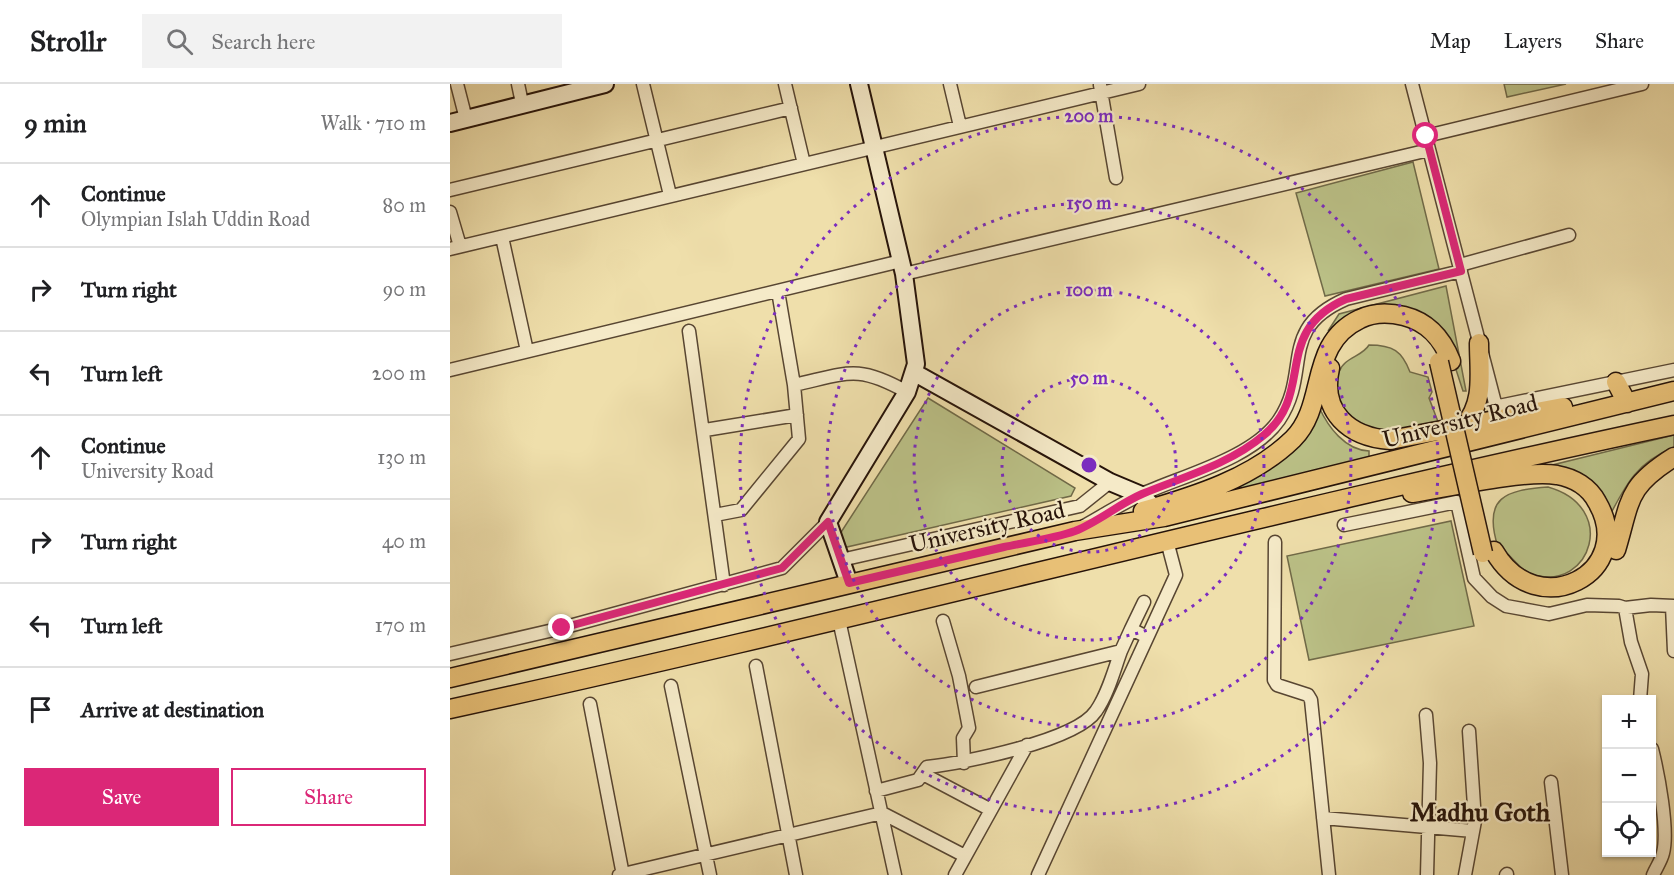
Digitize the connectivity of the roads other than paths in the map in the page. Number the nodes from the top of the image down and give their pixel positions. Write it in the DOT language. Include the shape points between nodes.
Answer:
graph roads {
  1 [pos="457,84"];
  2 [pos="518,84"];
  3 [pos="605,84"];
  4 [pos="643,84"];
  5 [pos="784,84"];
  6 [pos="859,84"];
  7 [pos="950,84"];
  8 [pos="1139,84"];
  9 [pos="1412,84"];
  10 [pos="1639,84"];
  11 [pos="1101,88"];
  12 [pos="522,103"];
  13 [pos="791,108"];
  14 [pos="458,121"];
  15 [pos="960,126"];
  16 [pos="1426,136"];
  17 [pos="658,140"];
  18 [pos="874,148"];
  19 [pos="1430,150"];
  20 [pos="804,164"];
  21 [pos="1116,178"];
  22 [pos="450,190"];
  23 [pos="670,195"];
  24 [pos="450,212"];
  25 [pos="1569,235"];
  26 [pos="502,237"];
  27 [pos="455,247"];
  28 [pos="902,267"];
  29 [pos="1461,268"];
  30 [pos="778,291"];
  31 [pos="689,331"];
  32 [pos="1479,344"];
  33 [pos="527,351"];
  34 [pos="1445,361"];
  35 [pos="450,370"];
  36 [pos="1674,370"];
  37 [pos="915,373"];
  38 [pos="1616,381"];
  39 [pos="794,385"];
  40 [pos="1674,391"];
  41 [pos="907,392"];
  42 [pos="1627,403"];
  43 [pos="1603,409"];
  44 [pos="797,415"];
  45 [pos="1674,425"];
  46 [pos="1464,426"];
  47 [pos="705,430"];
  48 [pos="1674,457"];
  49 [pos="1110,482"];
  50 [pos="1338,499"];
  51 [pos="1153,507"];
  52 [pos="715,515"];
  53 [pos="828,522"];
  54 [pos="1344,525"];
  55 [pos="1167,541"];
  56 [pos="1275,542"];
  57 [pos="1489,552"];
  58 [pos="841,560"];
  59 [pos="849,583"];
  60 [pos="724,585"];
  61 [pos="1143,602"];
  62 [pos="1673,606"];
  63 [pos="1625,608"];
  64 [pos="839,620"];
  65 [pos="943,621"];
  66 [pos="1131,629"];
  67 [pos="1147,637"];
  68 [pos="1121,651"];
  69 [pos="1674,651"];
  70 [pos="450,654"];
  71 [pos="756,666"];
  72 [pos="450,678"];
  73 [pos="671,686"];
  74 [pos="976,687"];
  75 [pos="1640,695"];
  76 [pos="590,705"];
  77 [pos="450,709"];
  78 [pos="1426,715"];
  79 [pos="1469,731"];
  80 [pos="1028,745"];
  81 [pos="964,763"];
  82 [pos="1656,765"];
  83 [pos="922,774"];
  84 [pos="1551,782"];
  85 [pos="876,791"];
  86 [pos="991,810"];
  87 [pos="882,813"];
  88 [pos="1323,818"];
  89 [pos="1427,827"];
  90 [pos="1473,831"];
  91 [pos="789,836"];
  92 [pos="706,855"];
  93 [pos="965,856"];
  94 [pos="622,875"];
  95 [pos="710,875"];
  96 [pos="796,875"];
  97 [pos="895,875"];
  98 [pos="955,875"];
  99 [pos="1038,875"];
  100 [pos="1329,875"];
  101 [pos="1427,875"];
  102 [pos="1465,875"];
  103 [pos="1562,875"];
  104 [pos="1653,875"];
  1 -- 14 [label="street"];
  2 -- 12 [label="street"];
  3 -- 12 [label="street"];
  4 -- 17 [label="street"];
  5 -- 13 [label="street"];
  6 -- 18 [label="street"];
  7 -- 15 [label="street"];
  8 -- 11 [label="street"];
  9 -- 16 [label="street"];
  10 -- 16 [label="street"];
  11 -- 15 [label="street"];
  11 -- 21 [label="street"];
  12 -- 14 [label="street"];
  13 -- 17 [label="street"];
  13 -- 20 [label="street"];
  15 -- 18 [label="street"];
  16 -- 19 [label="street"];
  17 -- 22 [label="street"];
  17 -- 23 [label="street"];
  18 -- 20 [label="street"];
  18 -- 28 [label="street"];
  19 -- 28 [label="street"];
  19 -- 29 [label="street"];
  20 -- 23 [label="street"];
  23 -- 26 [label="street"];
  24 -- 27 [label="street"];
  25 -- 29 [label="street"];
  26 -- 27 [label="street"];
  26 -- 33 [label="street"];
  28 -- 30 [label="street"];
  28 -- 37 [label="street" via="916,353"];
  29 -- 32 [label="street"];
  29 -- 51 [label="street" via="1329,306 1305,331 1298,347 1295,380 1279,420 1251,445 1193,475"];
  30 -- 33 [label="street"];
  30 -- 39 [label="street"];
  31 -- 47 [label="street"];
  32 -- 38 [label="street" via="1495,404 1500,406"];
  32 -- 46 [label="main road" via="1479,401"];
  33 -- 35 [label="street"];
  34 -- 46 [label="main road" via="1404,325 1366,327 1352,332 1336,350 1328,379 1329,395 1343,422 1369,439 1390,440"];
  34 -- 51 [label="main road" via="1437,335 1409,317 1381,313 1351,323 1329,347 1313,403 1290,442 1263,464 1227,482"];
  34 -- 57 [label="main road, bridge"];
  36 -- 38 [label="street"];
  37 -- 41 [label="street"];
  37 -- 49 [label="street"];
  38 -- 42 [label="main road"];
  39 -- 41 [label="street" via="856,371 880,377"];
  39 -- 44 [label="street"];
  40 -- 42 [label="main road, University Road"];
  41 -- 53 [label="street"];
  42 -- 43 [label="main road, University Road"];
  43 -- 46 [label="main road" via="1569,406"];
  43 -- 51 [label="main road, University Road"];
  44 -- 47 [label="street"];
  44 -- 52 [label="street" via="799,438 741,510"];
  45 -- 50 [label="main road, University Road"];
  47 -- 52 [label="street"];
  48 -- 57 [label="main road" via="1641,480 1625,512 1613,558 1605,573 1583,591 1550,599 1518,592 1489,566"];
  49 -- 51 [label="street"];
  49 -- 58 [label="street" via="1080,506"];
  50 -- 55 [label="main road, University Road"];
  50 -- 57 [label="main road" via="1385,498 1557,475 1581,483 1603,512 1607,542 1595,567 1576,582 1551,588 1530,584 1510,573"];
  51 -- 59 [label="main road, University Road" via="1075,531"];
  52 -- 60 [label="street"];
  53 -- 58 [label="street"];
  53 -- 60 [label="street" via="782,568"];
  54 -- 63 [label="street" via="1456,502 1474,578 1506,606 1549,614 1587,605"];
  55 -- 64 [label="main road, University Road"];
  55 -- 67 [label="street" via="1176,575"];
  56 -- 88 [label="street" via="1274,680 1277,685 1308,694 1311,700"];
  58 -- 59 [label="street"];
  59 -- 72 [label="main road, University Road"];
  60 -- 70 [label="street"];
  61 -- 66 [label="street"];
  62 -- 63 [label="street"];
  62 -- 69 [label="street"];
  63 -- 75 [label="street" via="1642,674"];
  64 -- 77 [label="main road, University Road"];
  64 -- 85 [label="street"];
  65 -- 81 [label="street" via="969,728 963,738"];
  66 -- 67 [label="street"];
  66 -- 68 [label="street"];
  67 -- 99 [label="street"];
  68 -- 74 [label="street"];
  68 -- 80 [label="street" via="1096,711 1079,726"];
  71 -- 91 [label="street"];
  73 -- 92 [label="street"];
  76 -- 94 [label="street"];
  78 -- 89 [label="street" via="1430,763"];
  79 -- 90 [label="street"];
  80 -- 81 [label="street"];
  80 -- 86 [label="street"];
  81 -- 83 [label="street" via="927,767"];
  82 -- 104 [label="street" via="1664,831 1663,852"];
  83 -- 85 [label="street" via="918,780"];
  83 -- 86 [label="street"];
  84 -- 103 [label="street"];
  85 -- 87 [label="street"];
  86 -- 93 [label="street"];
  87 -- 91 [label="street"];
  87 -- 93 [label="street"];
  87 -- 97 [label="street"];
  88 -- 89 [label="street"];
  88 -- 100 [label="street"];
  89 -- 90 [label="street"];
  89 -- 101 [label="street"];
  90 -- 102 [label="street"];
  91 -- 92 [label="street"];
  91 -- 96 [label="street"];
  92 -- 94 [label="street"];
  92 -- 95 [label="street"];
  93 -- 98 [label="street"];
}
